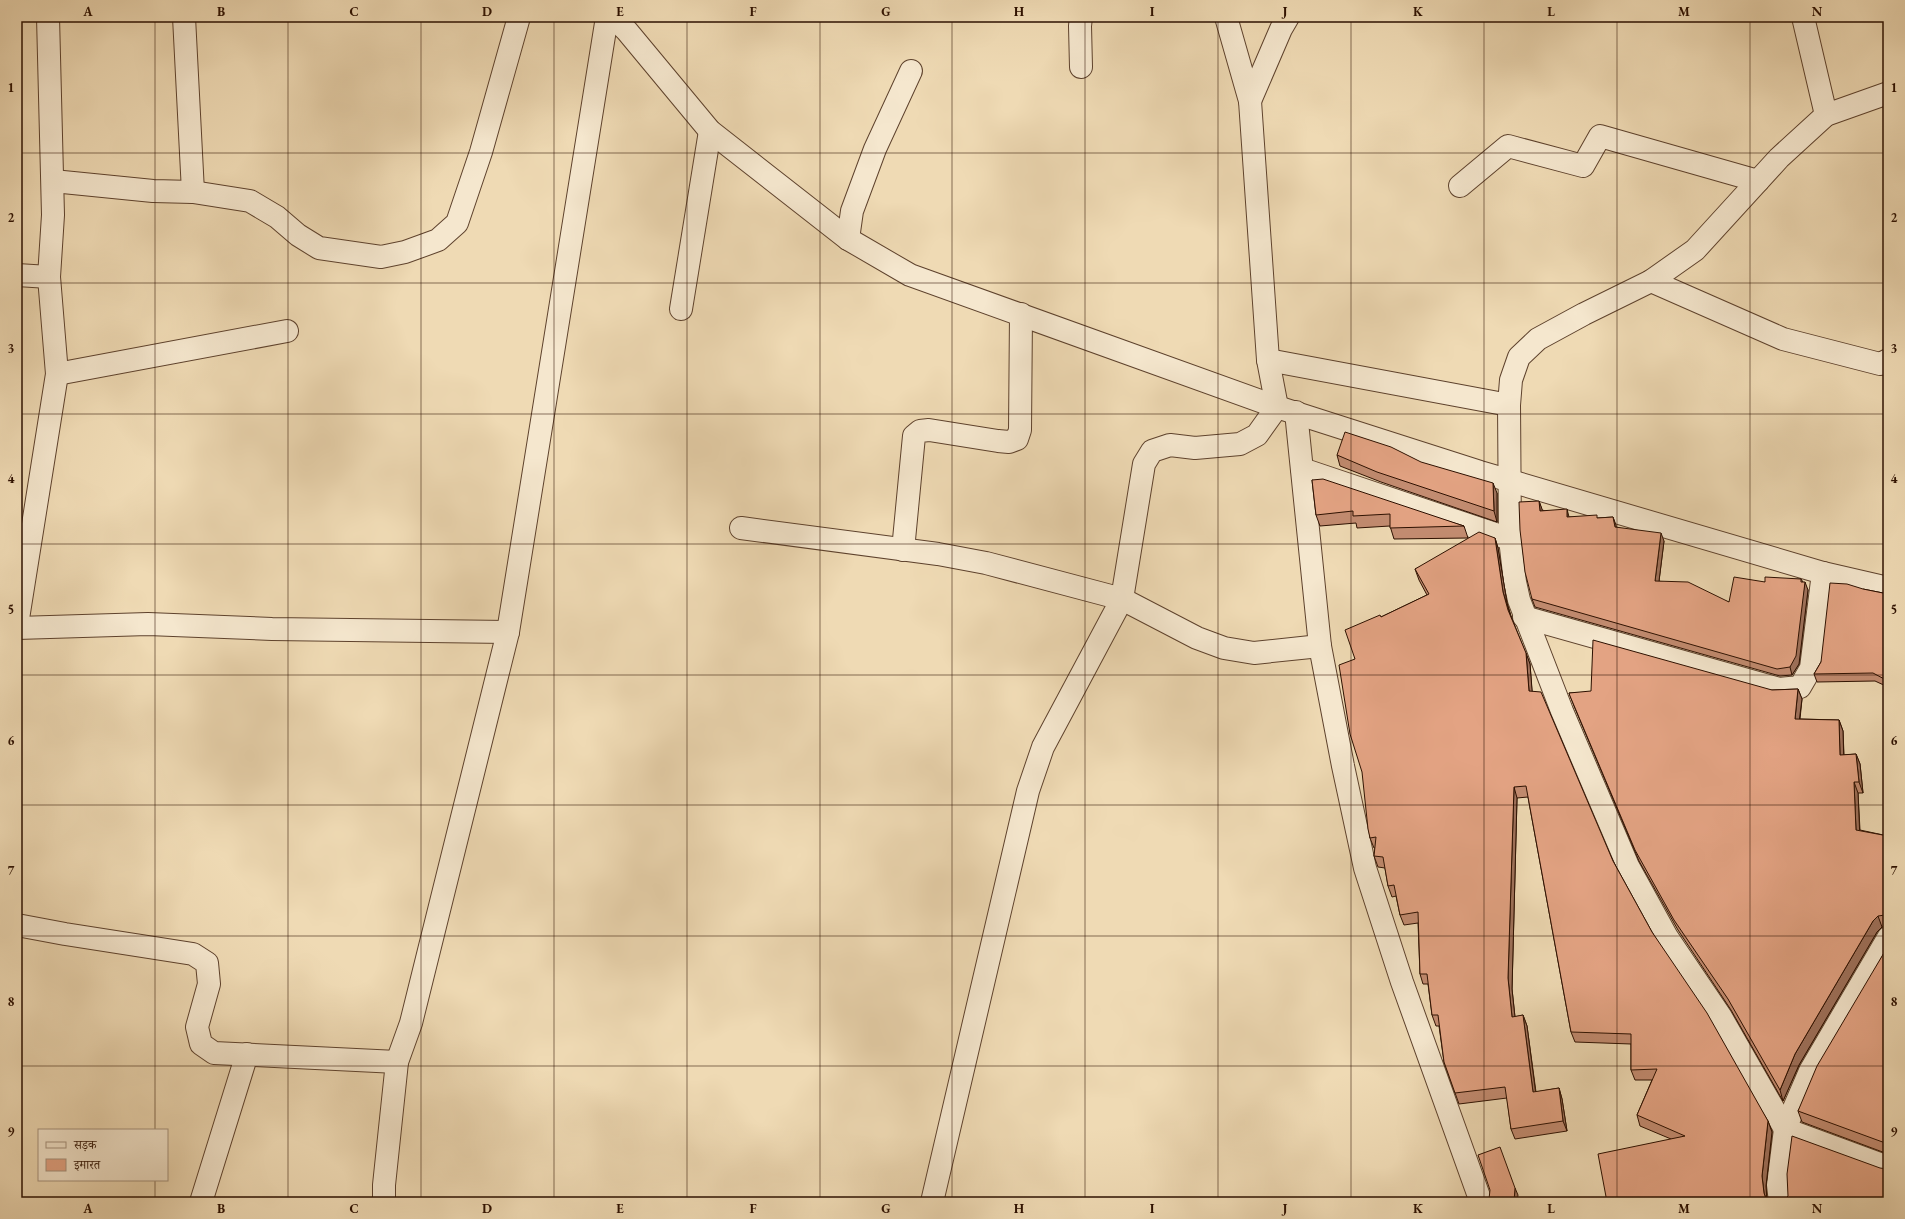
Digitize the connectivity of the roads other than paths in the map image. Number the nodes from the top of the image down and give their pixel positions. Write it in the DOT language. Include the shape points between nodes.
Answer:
graph roads {
  1 [pos="48,17"];
  2 [pos="184,17"];
  3 [pos="519,17"];
  4 [pos="607,17"];
  5 [pos="1081,17"];
  6 [pos="1226,17"];
  7 [pos="1288,17"];
  8 [pos="1804,17"];
  9 [pos="624,22"];
  10 [pos="1081,67"];
  11 [pos="911,71"];
  12 [pos="1888,93"];
  13 [pos="1250,101"];
  14 [pos="1826,115"];
  15 [pos="710,131"];
  16 [pos="53,181"];
  17 [pos="1758,181"];
  18 [pos="1460,186"];
  19 [pos="193,192"];
  20 [pos="848,239"];
  21 [pos="17,276"];
  22 [pos="49,277"];
  23 [pos="1651,281"];
  24 [pos="681,309"];
  25 [pos="1021,314"];
  26 [pos="287,331"];
  27 [pos="1268,360"];
  28 [pos="1888,360"];
  29 [pos="57,374"];
  30 [pos="1509,405"];
  31 [pos="1287,409"];
  32 [pos="1302,469"];
  33 [pos="1511,481"];
  34 [pos="741,528"];
  35 [pos="1510,538"];
  36 [pos="903,550"];
  37 [pos="1823,573"];
  38 [pos="1888,588"];
  39 [pos="1122,599"];
  40 [pos="1524,617"];
  41 [pos="17,625"];
  42 [pos="17,628"];
  43 [pos="508,632"];
  44 [pos="1320,646"];
  45 [pos="17,925"];
  46 [pos="1888,938"];
  47 [pos="247,1054"];
  48 [pos="397,1062"];
  49 [pos="1785,1129"];
  50 [pos="1888,1167"];
  51 [pos="201,1202"];
  52 [pos="384,1202"];
  53 [pos="932,1202"];
  54 [pos="1481,1202"];
  55 [pos="1780,1202"];
  1 -- 16 [label="street"];
  2 -- 19 [label="street"];
  3 -- 19 [label="street" via="481,152 457,223 438,240 405,252 381,257 319,248 250,201"];
  4 -- 43 [label="street"];
  5 -- 10 [label="street"];
  6 -- 13 [label="street"];
  7 -- 13 [label="street"];
  8 -- 14 [label="street"];
  9 -- 15 [label="street"];
  11 -- 20 [label="street" via="875,149 852,211"];
  12 -- 14 [label="street"];
  13 -- 27 [label="street"];
  14 -- 17 [label="street"];
  15 -- 20 [label="street"];
  15 -- 24 [label="street"];
  16 -- 19 [label="street" via="153,191"];
  16 -- 22 [label="street" via="54,215"];
  17 -- 18 [label="street" via="1600,136 1583,166 1508,146"];
  17 -- 23 [label="street" via="1695,250"];
  20 -- 25 [label="street" via="910,275"];
  21 -- 22 [label="street"];
  22 -- 29 [label="street"];
  23 -- 28 [label="street" via="1783,339 1880,364"];
  23 -- 30 [label="street" via="1538,339 1520,357 1511,380"];
  25 -- 31 [label="street"];
  25 -- 36 [label="street" via="1020,430 1017,439 1009,442 998,441 929,430 920,431 914,436"];
  26 -- 29 [label="street"];
  27 -- 30 [label="street"];
  27 -- 31 [label="street"];
  29 -- 41 [label="street"];
  30 -- 33 [label="street"];
  31 -- 32 [label="street"];
  31 -- 33 [label="street"];
  31 -- 39 [label="street" via="1257,435 1240,444 1195,448 1170,445 1152,451 1144,464"];
  32 -- 35 [label="street"];
  32 -- 44 [label="street"];
  33 -- 35 [label="street"];
  33 -- 37 [label="street"];
  34 -- 36 [label="street"];
  35 -- 40 [label="street" via="1515,582"];
  36 -- 39 [label="street" via="986,563"];
  37 -- 38 [label="street"];
  37 -- 40 [label="street" via="1811,668 1800,687 1779,689"];
  39 -- 44 [label="street" via="1197,638 1224,648 1254,653"];
  39 -- 53 [label="street" via="1043,748 1028,791"];
  40 -- 49 [label="street" via="1628,866 1667,937 1721,1017"];
  42 -- 43 [label="street" via="148,624 272,629"];
  43 -- 48 [label="street" via="411,1022"];
  44 -- 54 [label="street" via="1365,868 1402,982"];
  45 -- 47 [label="street" via="193,954 207,963 208,970 209,984 197,1027 201,1044 214,1053"];
  46 -- 49 [label="street" via="1810,1071"];
  47 -- 48 [label="street"];
  47 -- 51 [label="street"];
  48 -- 52 [label="street"];
  49 -- 50 [label="street"];
  49 -- 55 [label="street" via="1778,1186"];
}
